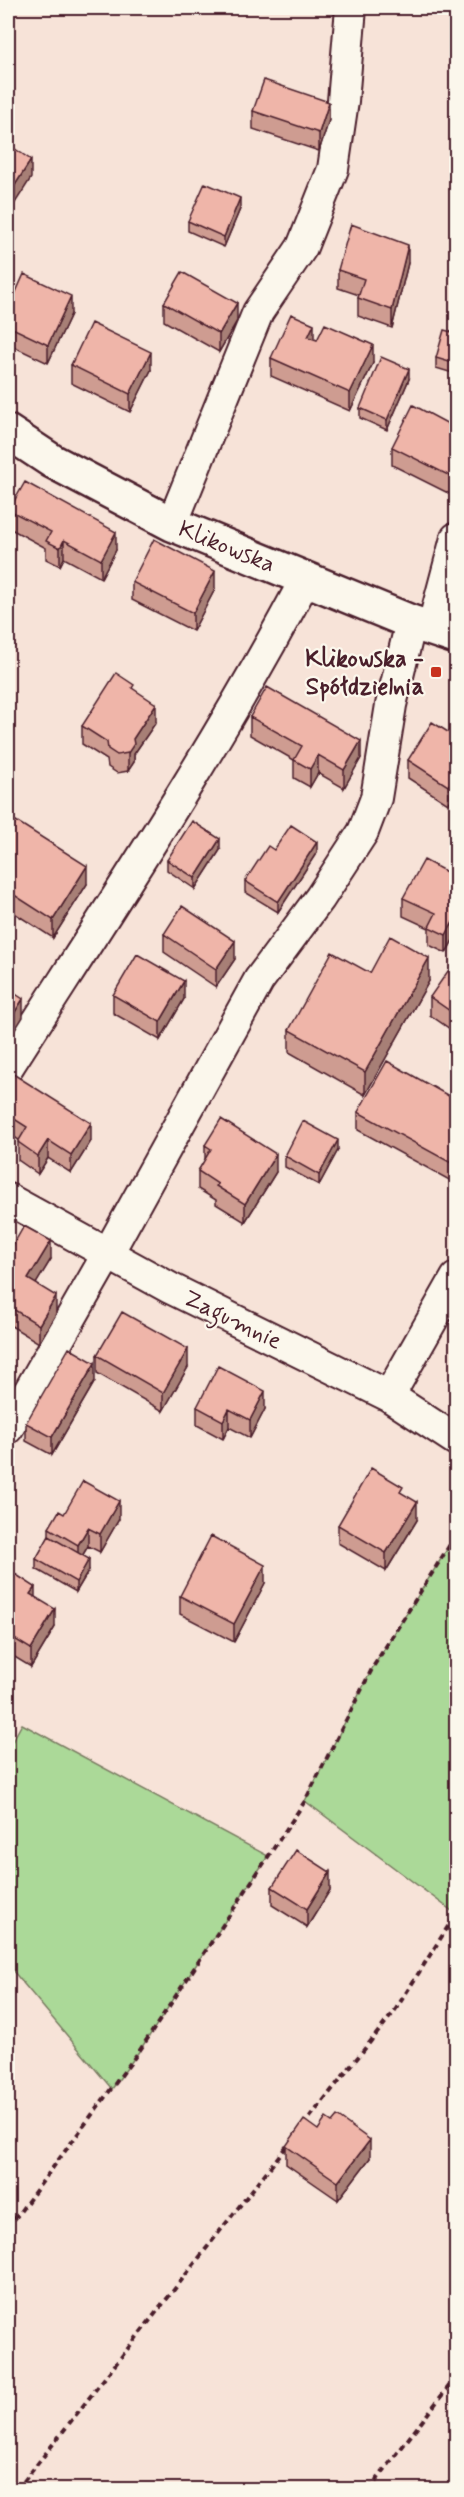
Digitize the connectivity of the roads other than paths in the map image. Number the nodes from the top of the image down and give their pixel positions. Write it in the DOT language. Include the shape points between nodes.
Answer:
graph roads {
  1 [pos="351,8"];
  2 [pos="8,432"];
  3 [pos="172,524"];
  4 [pos="456,537"];
  5 [pos="306,578"];
  6 [pos="433,629"];
  7 [pos="8,1067"];
  8 [pos="8,1199"];
  9 [pos="107,1255"];
  10 [pos="456,1278"];
  11 [pos="389,1396"];
  12 [pos="8,1428"];
  13 [pos="456,1440"];
  1 -- 3 [label="street" via="333,169 302,247 258,312"];
  2 -- 3 [label="street, Klikowska" via="52,461"];
  3 -- 5 [label="street, Klikowska"];
  4 -- 6 [label="street"];
  5 -- 6 [label="street, Klikowska"];
  5 -- 7 [label="street" via="273,641 149,846"];
  6 -- 9 [label="street" via="390,705 376,798 363,832 259,980"];
  8 -- 9 [label="street, Zagumnie"];
  9 -- 11 [label="street, Zagumnie"];
  9 -- 12 [label="street"];
  10 -- 11 [label="street"];
  11 -- 13 [label="street, Zagumnie"];
}
